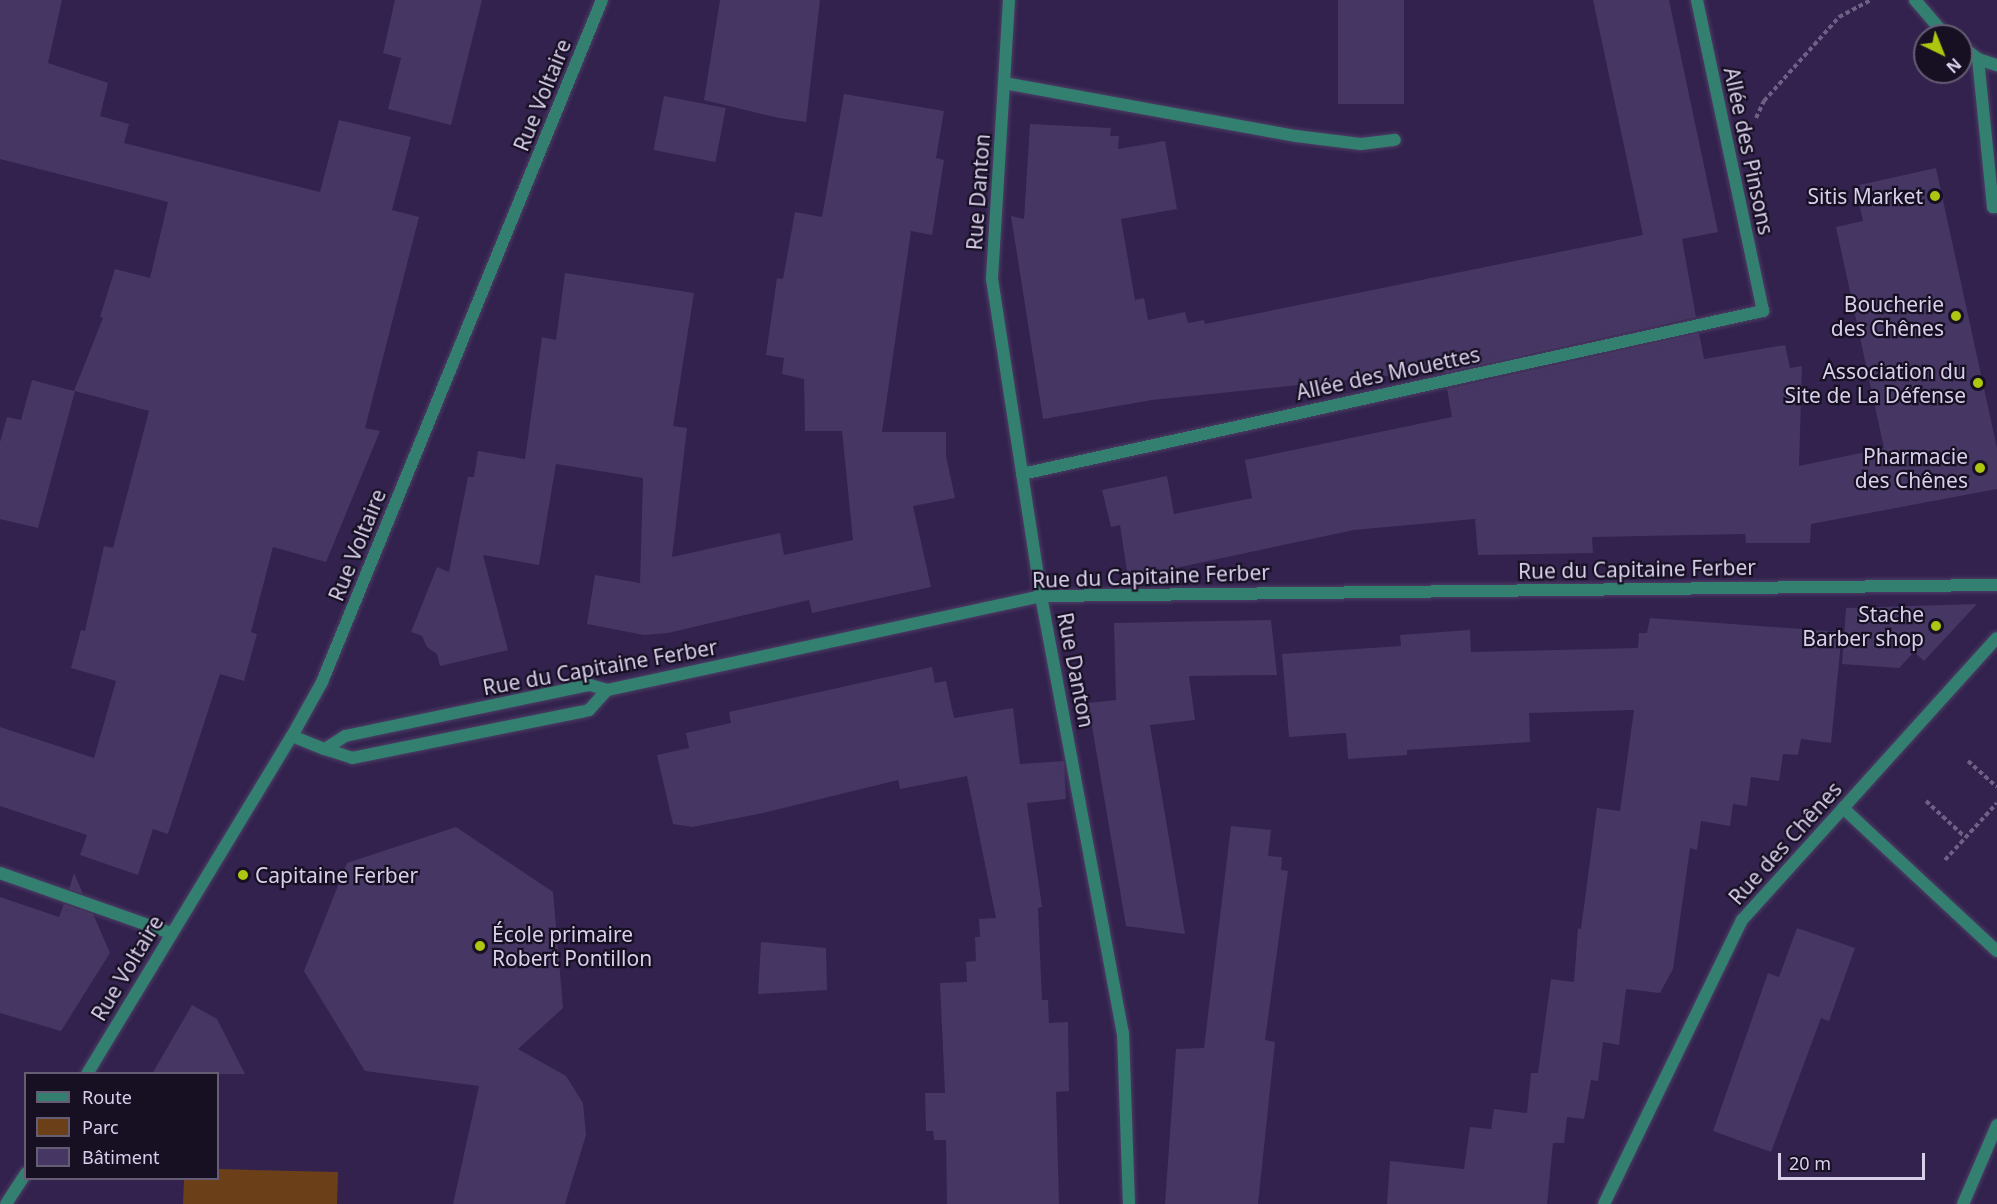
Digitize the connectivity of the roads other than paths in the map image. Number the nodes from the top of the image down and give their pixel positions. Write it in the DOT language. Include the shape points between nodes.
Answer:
graph roads {
  1 [pos="602,0"];
  2 [pos="1010,0"];
  3 [pos="1697,0"];
  4 [pos="1915,0"];
  5 [pos="1936,24"];
  6 [pos="1973,55"];
  7 [pos="1978,59"];
  8 [pos="1997,65"];
  9 [pos="1004,83"];
  10 [pos="1395,140"];
  11 [pos="1997,207"];
  12 [pos="1763,311"];
  13 [pos="1022,474"];
  14 [pos="1997,585"];
  15 [pos="1041,596"];
  16 [pos="1997,638"];
  17 [pos="607,690"];
  18 [pos="292,736"];
  19 [pos="325,749"];
  20 [pos="1843,808"];
  21 [pos="0,873"];
  22 [pos="170,933"];
  23 [pos="1997,951"];
  24 [pos="88,1072"];
  25 [pos="1997,1125"];
  26 [pos="24,1176"];
  27 [pos="6,1204"];
  28 [pos="1129,1204"];
  29 [pos="1604,1204"];
  30 [pos="1963,1204"];
  1 -- 18 [label="street, Rue Voltaire" via="322,681"];
  2 -- 9 [label="street, Rue Danton"];
  3 -- 12 [label="street, Allée des Pinsons"];
  4 -- 5 [label="street"];
  6 -- 7 [label="street"];
  7 -- 8 [label="street"];
  7 -- 11 [label="street" via="1993,207"];
  9 -- 10 [label="street" via="1296,136 1361,144"];
  9 -- 13 [label="street, Rue Danton" via="992,279"];
  12 -- 13 [label="street, Allée des Mouettes"];
  13 -- 15 [label="street, Rue Danton"];
  14 -- 15 [label="street, Rue du Capitaine Ferber"];
  15 -- 17 [label="street, Rue du Capitaine Ferber"];
  15 -- 28 [label="street, Rue Danton" via="1123,1033"];
  16 -- 20 [label="street, Rue des Chênes"];
  17 -- 19 [label="street, Rue du Capitaine Ferber" via="590,685 345,736"];
  17 -- 19 [label="street" via="589,710 581,712 352,758"];
  18 -- 19 [label="street"];
  18 -- 22 [label="street, Rue Voltaire"];
  20 -- 23 [label="street"];
  20 -- 29 [label="street, Rue des Chênes" via="1742,920"];
  21 -- 22 [label="street"];
  22 -- 24 [label="street, Rue Voltaire"];
  25 -- 30 [label="street"];
  26 -- 27 [label="street"];
}
